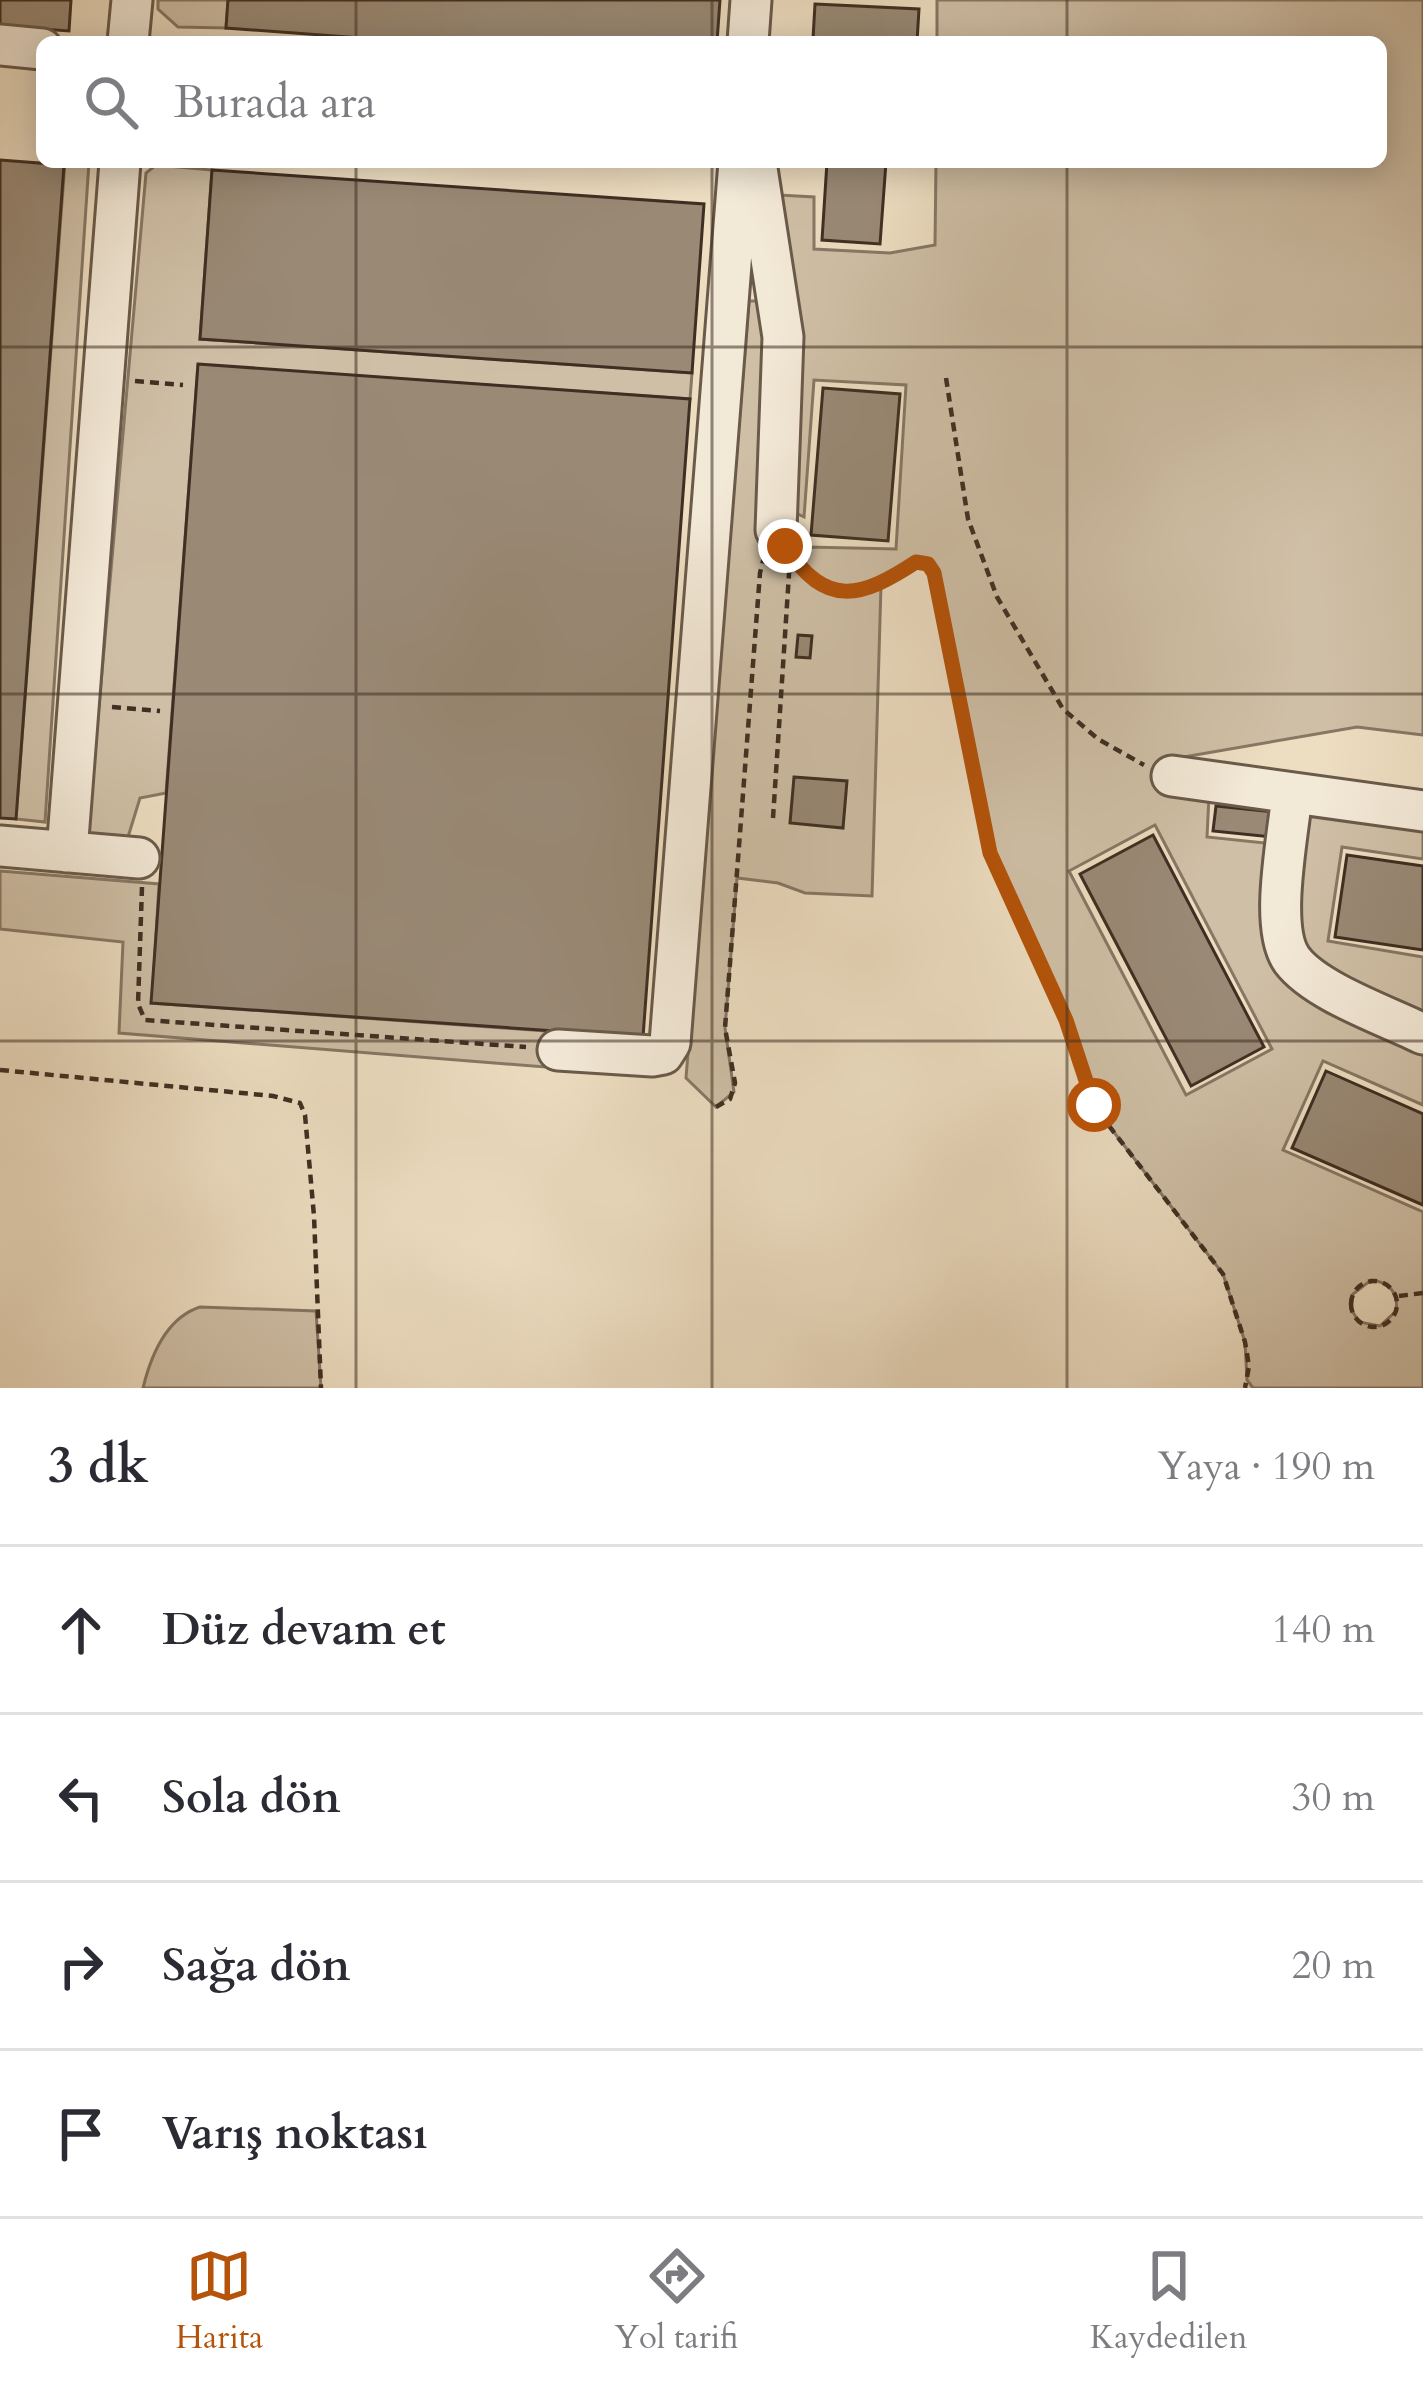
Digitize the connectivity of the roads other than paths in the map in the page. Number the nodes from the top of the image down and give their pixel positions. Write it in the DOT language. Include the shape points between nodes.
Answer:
graph roads {
  1 [pos="132,0"];
  2 [pos="751,0"];
  3 [pos="129,36"];
  4 [pos="748,36"];
  5 [pos="0,45"];
  6 [pos="36,48"];
  7 [pos="120,168"];
  8 [pos="739,168"];
  9 [pos="757,168"];
  10 [pos="783,542"];
  11 [pos="1172,776"];
  12 [pos="1292,793"];
  13 [pos="1423,811"];
  14 [pos="0,846"];
  15 [pos="68,852"];
  16 [pos="139,858"];
  17 [pos="1423,1034"];
  18 [pos="558,1049"];
  1 -- 3 [label="street"];
  2 -- 4 [label="street"];
  5 -- 6 [label="street"];
  7 -- 15 [label="street"];
  8 -- 18 [label="street" via="670,1043 652,1056"];
  9 -- 10 [label="street" via="783,337"];
  11 -- 12 [label="street"];
  12 -- 13 [label="street"];
  12 -- 17 [label="street" via="1286,949 1323,984"];
  14 -- 15 [label="street"];
  15 -- 16 [label="street"];
}
